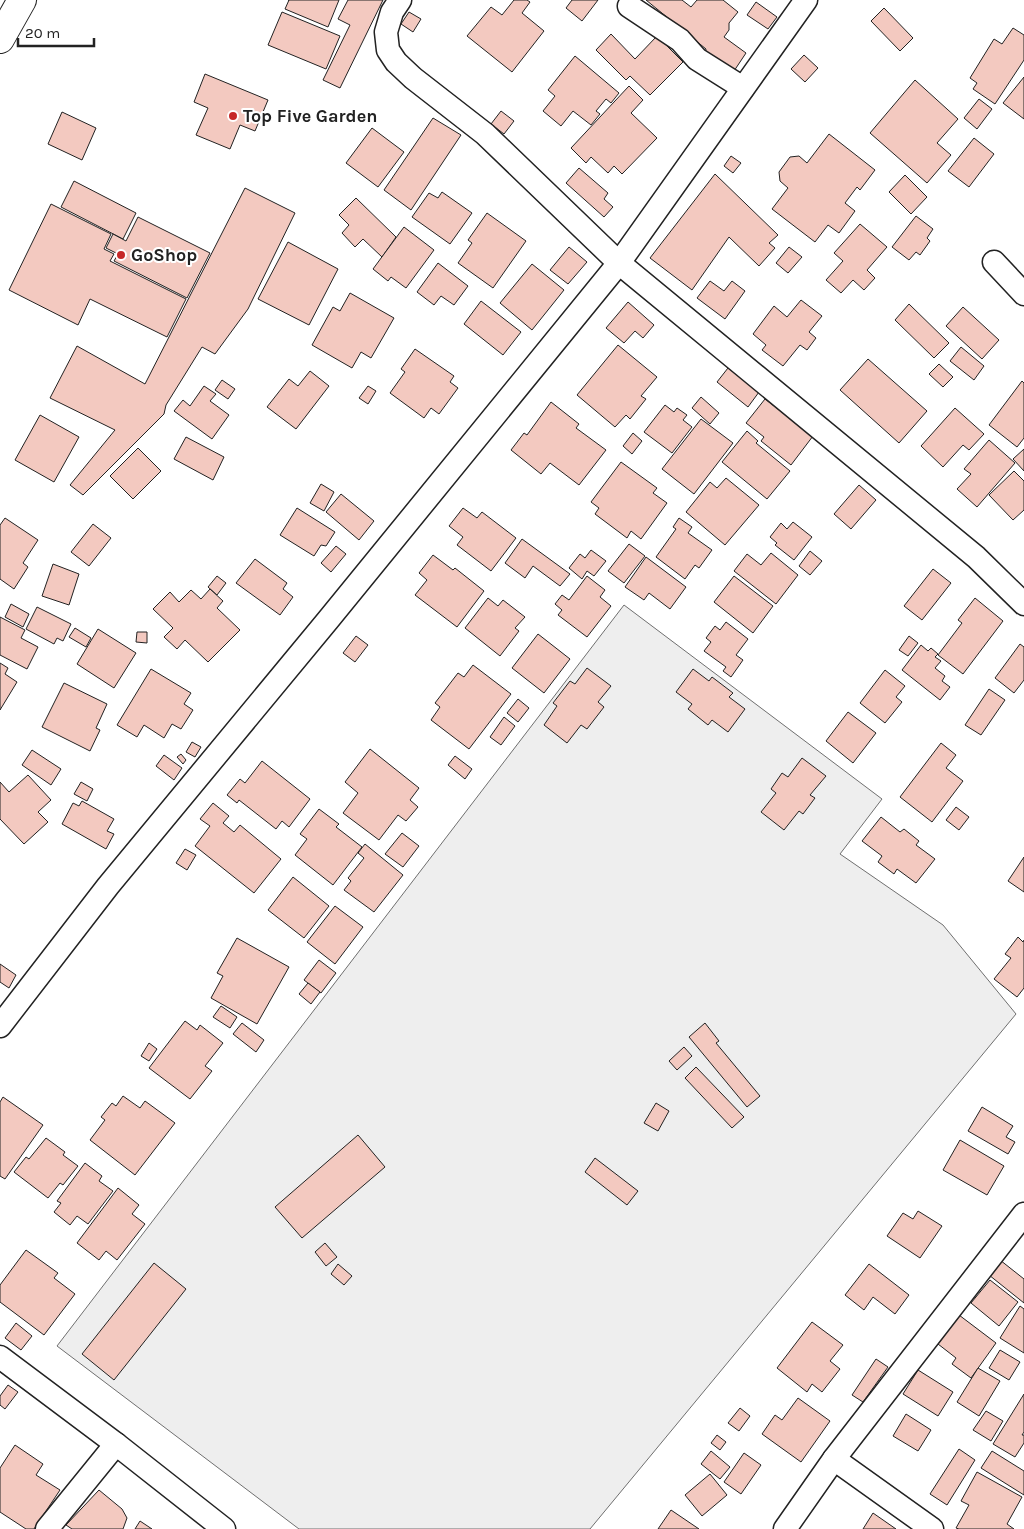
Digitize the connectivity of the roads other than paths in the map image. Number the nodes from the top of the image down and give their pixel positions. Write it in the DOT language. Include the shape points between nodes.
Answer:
graph roads {
  1 [pos="22,0"];
  2 [pos="806,0"];
  3 [pos="396,6"];
  4 [pos="629,6"];
  5 [pos="0,40"];
  6 [pos="743,88"];
  7 [pos="994,262"];
  8 [pos="620,263"];
  9 [pos="1024,294"];
  10 [pos="1024,604"];
  11 [pos="0,1026"];
  12 [pos="1024,1214"];
  13 [pos="0,1357"];
  14 [pos="116,1444"];
  15 [pos="834,1459"];
  16 [pos="47,1529"];
  17 [pos="224,1529"];
  18 [pos="785,1529"];
  19 [pos="932,1529"];
  1 -- 5 [label="main road"];
  2 -- 6 [label="street"];
  3 -- 8 [label="street" via="386,32 388,50 396,62 485,134"];
  4 -- 6 [label="street" via="680,40 697,59"];
  6 -- 8 [label="street"];
  7 -- 9 [label="street"];
  8 -- 10 [label="street" via="976,557"];
  8 -- 11 [label="street" via="108,886"];
  12 -- 15 [label="street"];
  13 -- 14 [label="street"];
  14 -- 16 [label="street"];
  14 -- 17 [label="street"];
  15 -- 18 [label="street"];
  15 -- 19 [label="street"];
}
